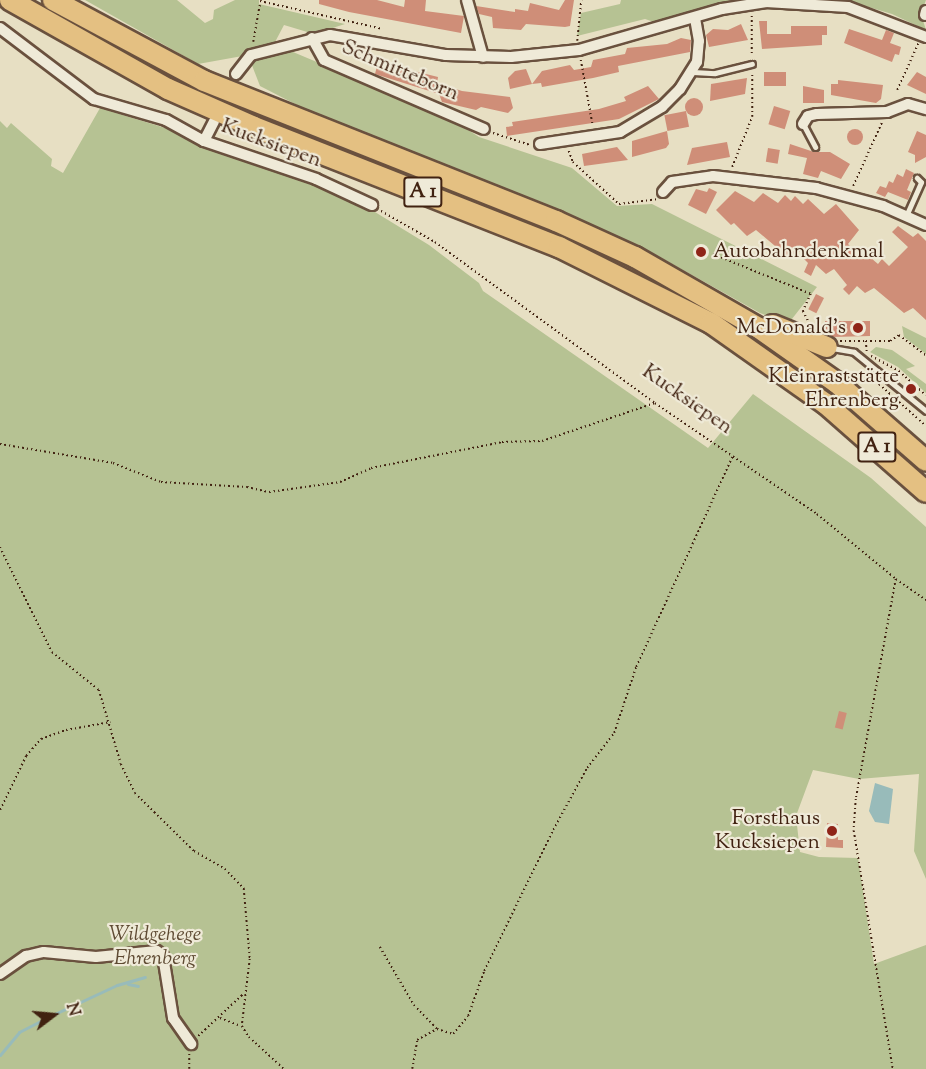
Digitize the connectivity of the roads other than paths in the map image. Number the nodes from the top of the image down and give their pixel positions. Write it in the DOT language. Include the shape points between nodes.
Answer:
graph roads {
  1 [pos="10,0"];
  2 [pos="53,0"];
  3 [pos="467,0"];
  4 [pos="695,18"];
  5 [pos="0,27"];
  6 [pos="924,36"];
  7 [pos="312,38"];
  8 [pos="483,57"];
  9 [pos="752,64"];
  10 [pos="693,72"];
  11 [pos="236,74"];
  12 [pos="926,109"];
  13 [pos="214,120"];
  14 [pos="803,124"];
  15 [pos="484,129"];
  16 [pos="204,141"];
  17 [pos="540,144"];
  18 [pos="815,147"];
  19 [pos="917,178"];
  20 [pos="663,192"];
  21 [pos="372,205"];
  22 [pos="906,216"];
  23 [pos="926,225"];
  24 [pos="718,302"];
  25 [pos="831,343"];
  26 [pos="926,411"];
  27 [pos="926,461"];
  28 [pos="926,492"];
  29 [pos="0,974"];
  30 [pos="191,1044"];
  1 -- 28 [label="highway, A 1" via="168,89 254,127 509,225 659,295 769,361 826,404"];
  2 -- 24 [label="highway, A 1" via="204,81 556,221 635,257"];
  3 -- 8 [label="street"];
  4 -- 6 [label="street, Schmitteborn" via="752,3 816,2 848,7"];
  4 -- 8 [label="street, Schmitteborn" via="579,50"];
  4 -- 10 [label="street" via="699,52"];
  5 -- 16 [label="street" via="94,99 166,120"];
  7 -- 8 [label="street, Schmitteborn" via="348,36 447,55"];
  7 -- 11 [label="street, Schmitteborn" via="251,55"];
  7 -- 15 [label="street, Schmitteborn" via="324,60"];
  9 -- 10 [label="lane" via="715,73"];
  10 -- 17 [label="street" via="662,107 640,122 595,138"];
  12 -- 14 [label="street" via="908,104 886,112 817,114 808,116"];
  13 -- 16 [label="street"];
  14 -- 18 [label="lane"];
  16 -- 21 [label="street, Kucksiepen" via="316,179"];
  19 -- 22 [label="lane" via="921,182"];
  20 -- 22 [label="street" via="672,182 728,177 849,195"];
  22 -- 23 [label="street"];
  24 -- 25 [label="highway" via="796,338"];
  24 -- 27 [label="highway, A 1" via="837,383"];
  25 -- 26 [label="lane" via="854,352"];
  29 -- 30 [label="street" via="26,956 44,952 96,957 157,951 163,956 173,1018"];
}
